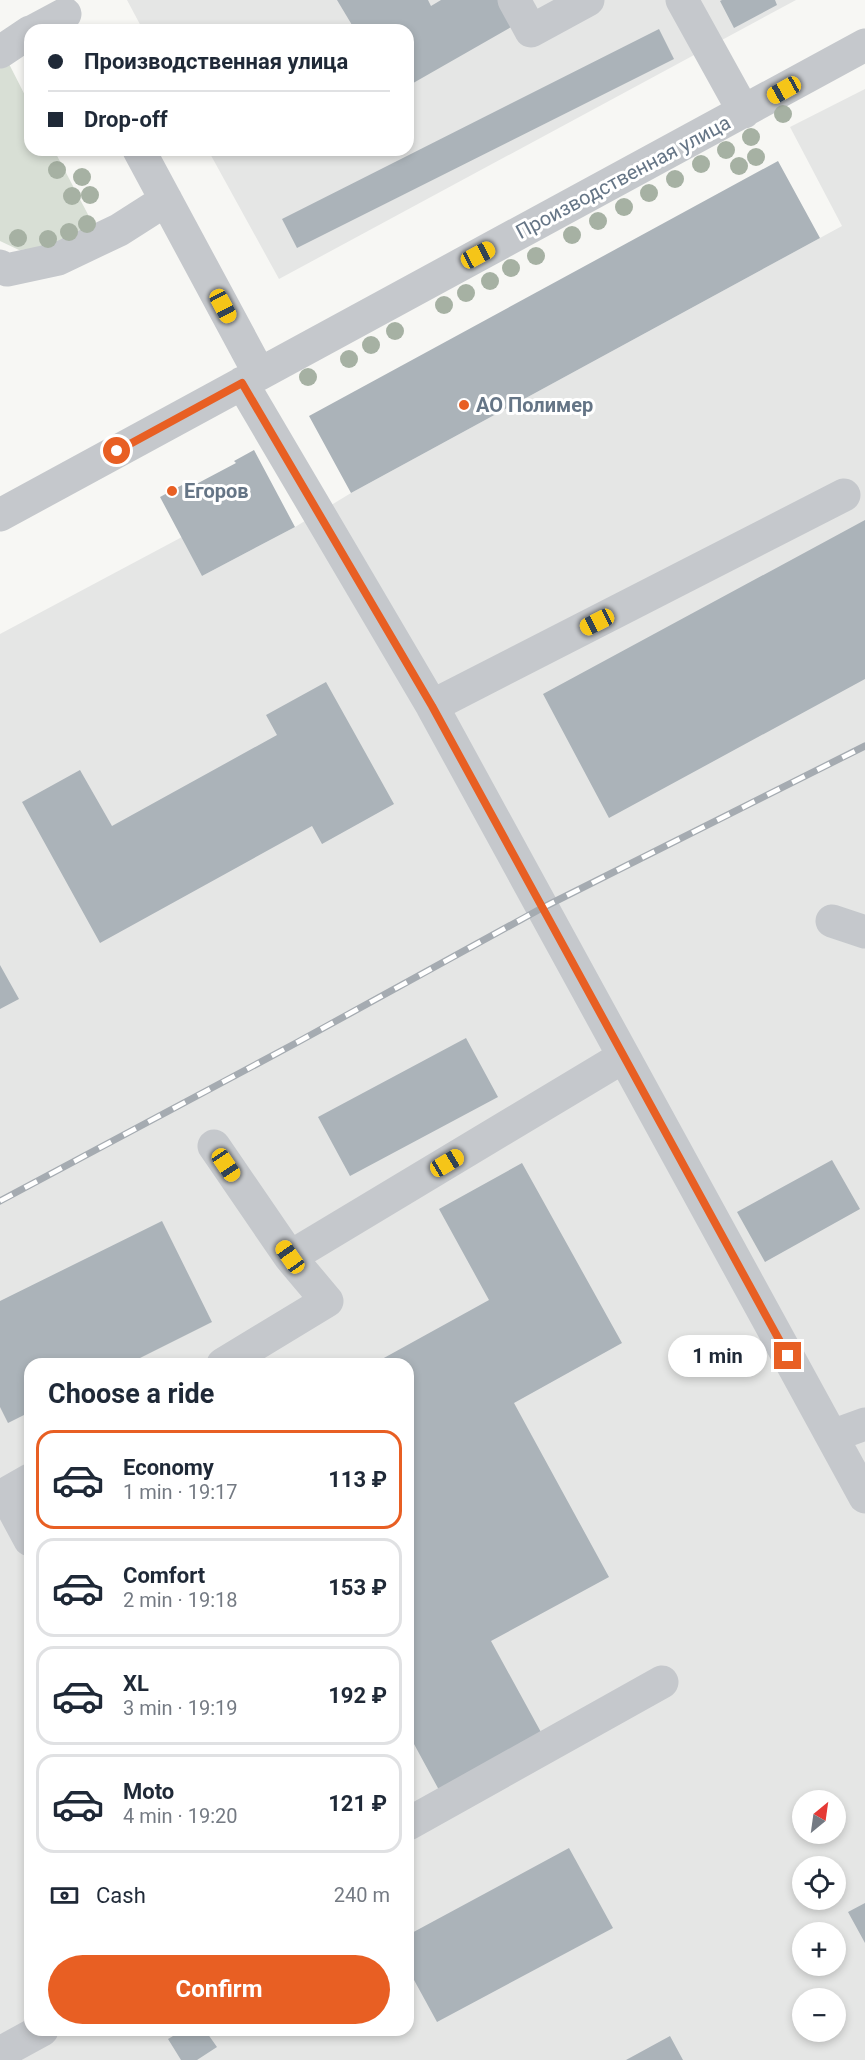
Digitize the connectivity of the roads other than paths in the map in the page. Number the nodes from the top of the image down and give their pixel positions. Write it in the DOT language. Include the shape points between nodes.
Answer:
graph roads {
  1 [pos="514,0"];
  2 [pos="588,0"];
  3 [pos="682,0"];
  4 [pos="66,15"];
  5 [pos="47,24"];
  6 [pos="24,35"];
  7 [pos="865,45"];
  8 [pos="0,52"];
  9 [pos="744,112"];
  10 [pos="142,156"];
  11 [pos="166,200"];
  12 [pos="0,266"];
  13 [pos="251,378"];
  14 [pos="844,495"];
  15 [pos="0,515"];
  16 [pos="432,706"];
  17 [pos="832,921"];
  18 [pos="865,932"];
  19 [pos="623,1058"];
  20 [pos="214,1146"];
  21 [pos="290,1257"];
  22 [pos="233,1358"];
  23 [pos="865,1424"];
  24 [pos="832,1436"];
  25 [pos="24,1483"];
  26 [pos="865,1497"];
  27 [pos="24,1529"];
  28 [pos="662,1682"];
  29 [pos="414,1821"];
  30 [pos="31,2036"];
  31 [pos="0,2053"];
  1 -- 2 [label="street" via="531,31"];
  3 -- 9 [label="street"];
  4 -- 5 [label="street"];
  6 -- 8 [label="street"];
  7 -- 9 [label="street, Производственная улица"];
  9 -- 13 [label="street, Производственная улица"];
  10 -- 11 [label="street"];
  11 -- 12 [label="street" via="119,230 58,259 7,270"];
  11 -- 13 [label="street"];
  13 -- 15 [label="street, Производственная улица"];
  13 -- 16 [label="street"];
  14 -- 16 [label="street"];
  16 -- 19 [label="street"];
  17 -- 18 [label="street"];
  19 -- 21 [label="street"];
  19 -- 24 [label="street"];
  20 -- 21 [label="street"];
  21 -- 22 [label="street" via="327,1301"];
  23 -- 24 [label="street"];
  24 -- 26 [label="street"];
  25 -- 27 [label="street" via="5,1494"];
  28 -- 29 [label="street"];
  30 -- 31 [label="street"];
}
